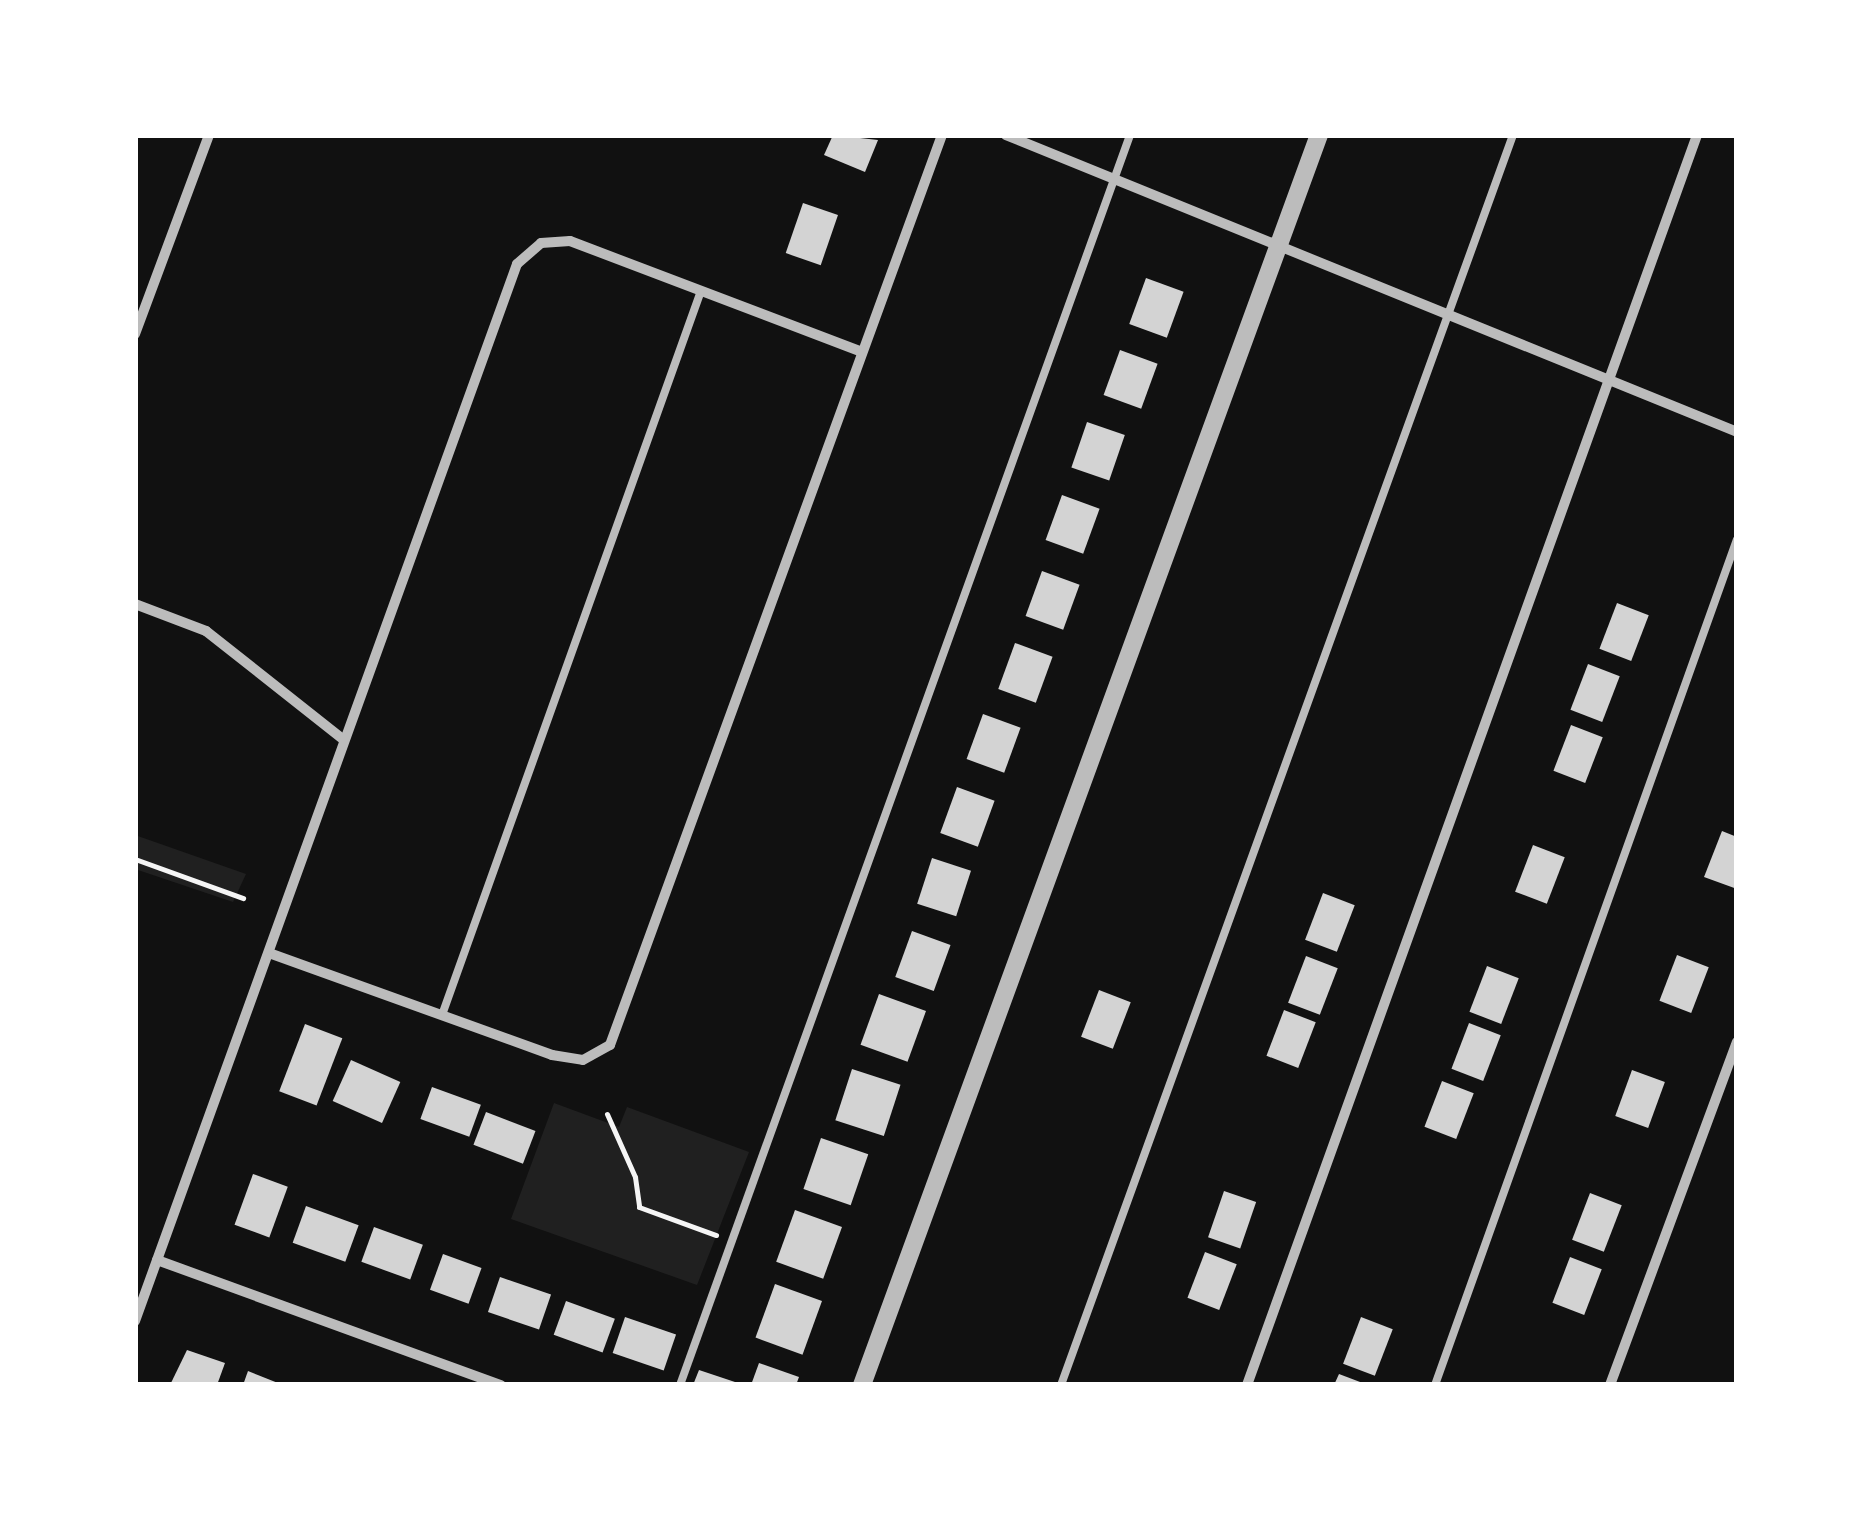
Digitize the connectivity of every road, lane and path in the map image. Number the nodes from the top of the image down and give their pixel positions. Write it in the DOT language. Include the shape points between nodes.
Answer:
graph roads {
  1 [pos="209,135"];
  2 [pos="942,135"];
  3 [pos="1006,135"];
  4 [pos="1130,135"];
  5 [pos="1319,135"];
  6 [pos="1513,135"];
  7 [pos="1697,135"];
  8 [pos="1113,176"];
  9 [pos="1274,245"];
  10 [pos="701,291"];
  11 [pos="1447,316"];
  12 [pos="135,334"];
  13 [pos="859,351"];
  14 [pos="1607,380"];
  15 [pos="1737,432"];
  16 [pos="1737,540"];
  17 [pos="135,604"];
  18 [pos="344,740"];
  19 [pos="135,859"];
  20 [pos="242,898"];
  21 [pos="268,953"];
  22 [pos="442,1016"];
  23 [pos="1737,1042"];
  24 [pos="607,1114"];
  25 [pos="732,1241"];
  26 [pos="158,1260"];
  27 [pos="135,1321"];
  28 [pos="501,1385"];
  29 [pos="680,1385"];
  30 [pos="862,1385"];
  31 [pos="1061,1385"];
  32 [pos="1246,1385"];
  33 [pos="1435,1385"];
  34 [pos="1610,1385"];
  1 -- 12 [label="street"];
  2 -- 13 [label="street"];
  3 -- 8 [label="street"];
  4 -- 8 [label="lane"];
  5 -- 9 [label="street"];
  6 -- 11 [label="lane"];
  7 -- 14 [label="street"];
  8 -- 9 [label="street"];
  8 -- 25 [label="lane"];
  9 -- 11 [label="street"];
  9 -- 30 [label="street"];
  10 -- 13 [label="street"];
  10 -- 18 [label="street" via="570,240 541,244 517,264"];
  10 -- 22 [label="lane"];
  11 -- 14 [label="street"];
  11 -- 31 [label="lane"];
  13 -- 22 [label="street" via="610,1045 583,1060 552,1055"];
  14 -- 15 [label="street"];
  14 -- 32 [label="street"];
  16 -- 33 [label="lane"];
  17 -- 18 [label="street" via="206,631"];
  18 -- 21 [label="street"];
  19 -- 20 [label="path"];
  21 -- 22 [label="street"];
  21 -- 26 [label="street"];
  23 -- 34 [label="street"];
  24 -- 25 [label="path" via="635,1177 639,1207"];
  25 -- 29 [label="lane"];
  26 -- 27 [label="street"];
  26 -- 28 [label="street"];
}
